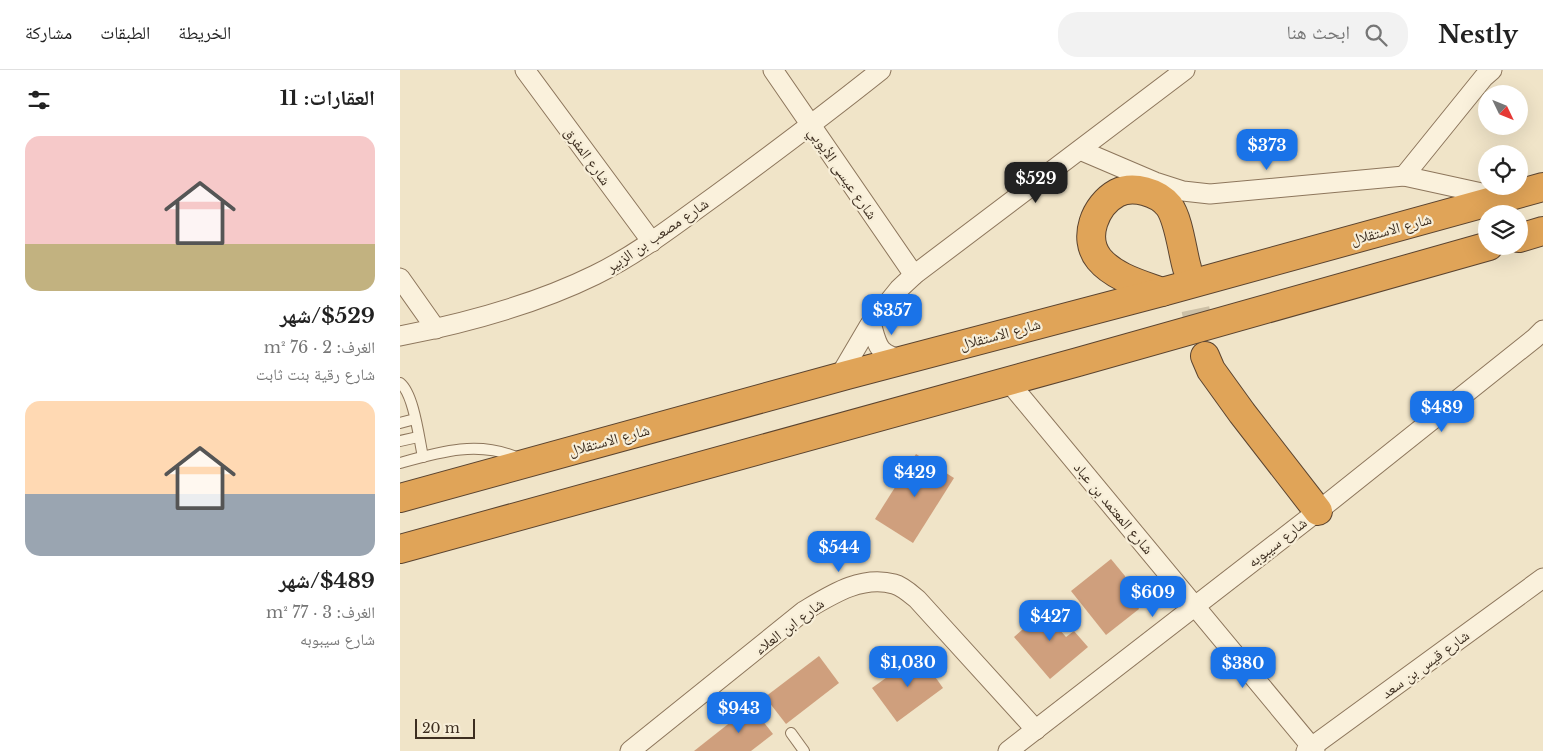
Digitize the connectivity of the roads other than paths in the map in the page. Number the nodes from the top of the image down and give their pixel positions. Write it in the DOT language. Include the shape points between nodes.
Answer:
graph roads {
  1 [pos="525,70"];
  2 [pos="773,70"];
  3 [pos="881,70"];
  4 [pos="1186,70"];
  5 [pos="1492,70"];
  6 [pos="810,126"];
  7 [pos="1080,150"];
  8 [pos="1404,176"];
  9 [pos="1543,187"];
  10 [pos="1455,198"];
  11 [pos="652,242"];
  12 [pos="1478,249"];
  13 [pos="1187,268"];
  14 [pos="914,275"];
  15 [pos="400,278"];
  16 [pos="1162,292"];
  17 [pos="871,323"];
  18 [pos="436,329"];
  19 [pos="1543,330"];
  20 [pos="400,336"];
  21 [pos="1205,356"];
  22 [pos="903,360"];
  23 [pos="840,376"];
  24 [pos="1008,381"];
  25 [pos="400,383"];
  26 [pos="415,419"];
  27 [pos="400,423"];
  28 [pos="418,437"];
  29 [pos="400,441"];
  30 [pos="423,456"];
  31 [pos="400,462"];
  32 [pos="528,463"];
  33 [pos="400,498"];
  34 [pos="1318,510"];
  35 [pos="400,549"];
  36 [pos="1543,578"];
  37 [pos="1196,606"];
  38 [pos="1036,730"];
  39 [pos="791,734"];
  40 [pos="1311,750"];
  41 [pos="630,751"];
  42 [pos="804,751"];
  43 [pos="1008,751"];
  1 -- 11 [label="street, شارع المفرق"];
  2 -- 6 [label="street, شارع عيسى الأيوبي"];
  3 -- 6 [label="street, شارع مصعب بن الزبير"];
  4 -- 7 [label="street"];
  5 -- 8 [label="street"];
  6 -- 11 [label="street, شارع مصعب بن الزبير"];
  6 -- 14 [label="street, شارع عيسى الأيوبي"];
  7 -- 8 [label="street" via="1155,182 1183,191 1210,194"];
  7 -- 14 [label="street"];
  8 -- 10 [label="street"];
  9 -- 10 [label="highway, شارع الاستقلال" via="1506,198"];
  10 -- 16 [label="highway, شارع الاستقلال"];
  11 -- 18 [label="street, شارع مصعب بن الزبير" via="596,275 560,291 510,309"];
  12 -- 24 [label="highway"];
  13 -- 16 [label="highway" via="1174,214 1162,199 1148,192 1133,190 1117,193 1103,206 1091,229 1093,248 1098,258 1125,278"];
  14 -- 17 [label="street"];
  15 -- 18 [label="street"];
  16 -- 22 [label="highway, شارع الاستقلال"];
  17 -- 22 [label="street" via="878,346 888,356"];
  17 -- 23 [label="street"];
  18 -- 20 [label="street, شارع مصعب بن الزبير"];
  19 -- 34 [label="street, شارع سيبوبه"];
  21 -- 34 [label="highway" via="1211,370 1242,413"];
  22 -- 23 [label="highway, شارع الاستقلال"];
  23 -- 32 [label="highway, شارع الاستقلال"];
  24 -- 35 [label="highway"];
  24 -- 37 [label="street, شارع المعتمد بن عباد"];
  25 -- 26 [label="lane"];
  26 -- 27 [label="lane"];
  26 -- 28 [label="lane"];
  28 -- 29 [label="lane"];
  28 -- 30 [label="lane"];
  30 -- 31 [label="lane"];
  30 -- 32 [label="lane" via="453,450 484,449"];
  32 -- 33 [label="highway, شارع الاستقلال"];
  34 -- 37 [label="street, شارع سيبوبه"];
  36 -- 40 [label="street, شارع قيس بن سعد"];
  37 -- 38 [label="street, شارع سيبوبه"];
  37 -- 40 [label="street, شارع المعتمد بن عباد"];
  38 -- 41 [label="street, شارع ابن العلاء" via="917,598 896,584 865,582 834,593 804,611"];
  38 -- 43 [label="street, شارع سيبوبه"];
  39 -- 42 [label="lane"];
}
